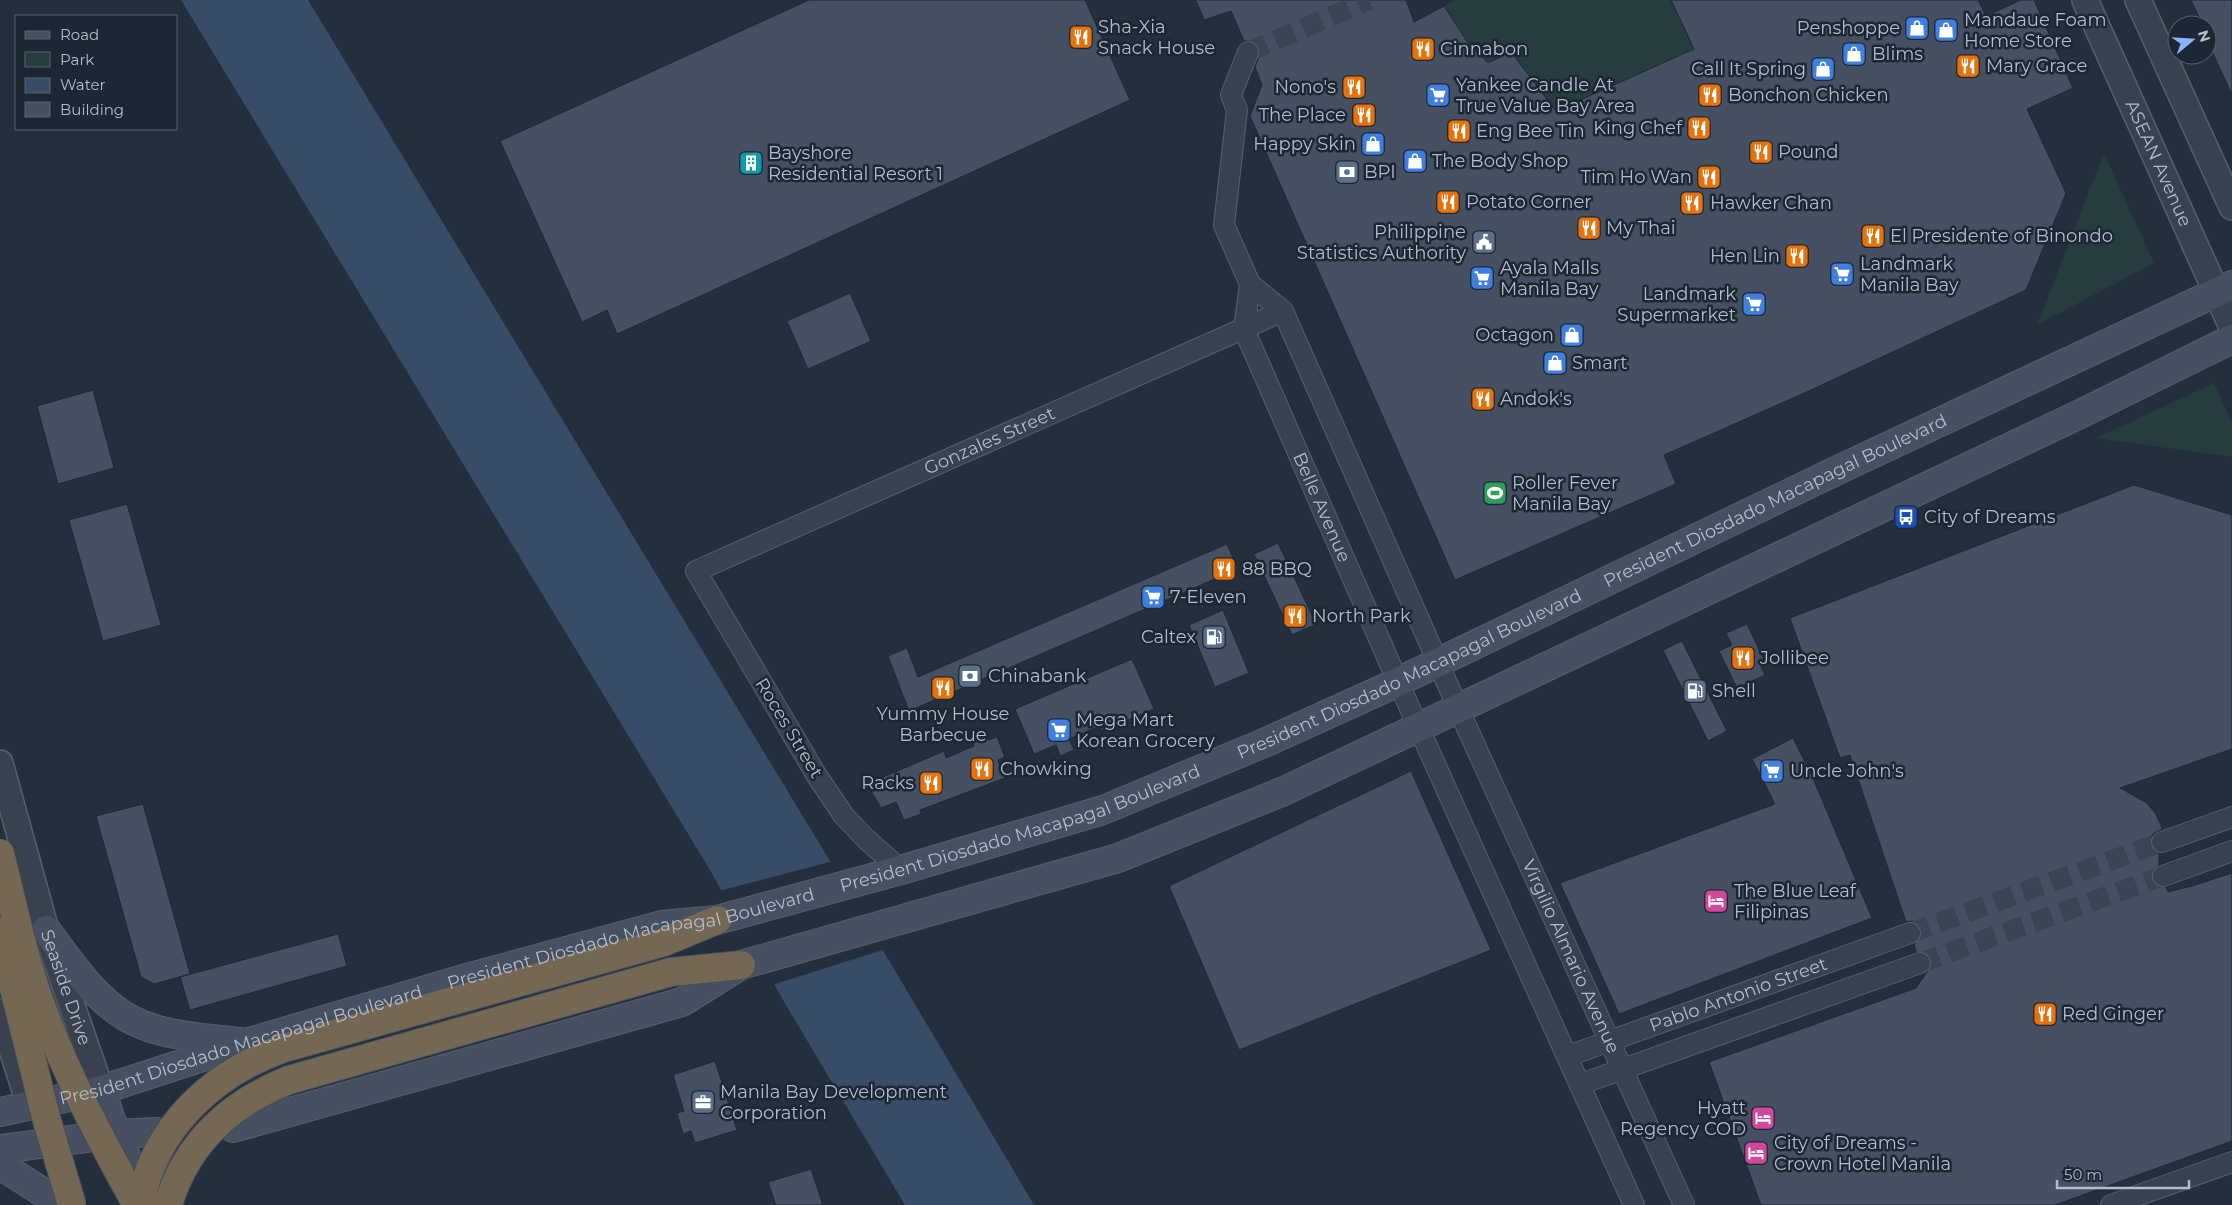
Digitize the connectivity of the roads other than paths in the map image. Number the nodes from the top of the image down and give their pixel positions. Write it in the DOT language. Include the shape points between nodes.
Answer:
graph roads {
  1 [pos="2085,0"];
  2 [pos="2138,0"];
  3 [pos="1248,52"];
  4 [pos="2232,207"];
  5 [pos="1250,284"];
  6 [pos="2224,289"];
  7 [pos="1283,311"];
  8 [pos="2232,327"];
  9 [pos="1244,329"];
  10 [pos="2232,339"];
  11 [pos="696,571"];
  12 [pos="1438,663"];
  13 [pos="1398,682"];
  14 [pos="1458,708"];
  15 [pos="1418,726"];
  16 [pos="0,763"];
  17 [pos="2232,817"];
  18 [pos="2162,842"];
  19 [pos="2232,852"];
  20 [pos="0,853"];
  21 [pos="902,870"];
  22 [pos="2163,876"];
  23 [pos="34,888"];
  24 [pos="720,919"];
  25 [pos="0,930"];
  26 [pos="46,930"];
  27 [pos="1910,933"];
  28 [pos="0,947"];
  29 [pos="1920,963"];
  30 [pos="746,964"];
  31 [pos="0,1012"];
  32 [pos="1608,1041"];
  33 [pos="246,1043"];
  34 [pos="1568,1056"];
  35 [pos="1621,1069"];
  36 [pos="1580,1084"];
  37 [pos="101,1090"];
  38 [pos="30,1106"];
  39 [pos="0,1112"];
  40 [pos="233,1128"];
  41 [pos="156,1132"];
  42 [pos="116,1134"];
  43 [pos="42,1143"];
  44 [pos="0,1149"];
  45 [pos="2232,1162"];
  46 [pos="0,1165"];
  47 [pos="64,1205"];
  48 [pos="72,1205"];
  49 [pos="81,1205"];
  50 [pos="139,1205"];
  51 [pos="150,1205"];
  52 [pos="168,1205"];
  53 [pos="1634,1205"];
  54 [pos="1684,1205"];
  55 [pos="2111,1205"];
  1 -- 6 [label="street, ASEAN Avenue"];
  2 -- 4 [label="street"];
  3 -- 5 [label="street" via="1231,95 1237,110 1224,225"];
  5 -- 7 [label="street"];
  5 -- 9 [label="street"];
  6 -- 8 [label="street, ASEAN Avenue"];
  6 -- 12 [label="main road, President Diosdado Macapagal Boulevard"];
  7 -- 9 [label="street, Gonzales Street"];
  7 -- 12 [label="street"];
  9 -- 11 [label="street, Gonzales Street"];
  9 -- 13 [label="street, Belle Avenue"];
  10 -- 14 [label="main road"];
  11 -- 21 [label="street, Roces Street" via="844,816"];
  12 -- 13 [label="main road, President Diosdado Macapagal Boulevard"];
  12 -- 14 [label="street"];
  13 -- 15 [label="street, Belle Avenue"];
  13 -- 21 [label="main road, President Diosdado Macapagal Boulevard" via="1264,743 1103,810"];
  14 -- 15 [label="main road"];
  14 -- 32 [label="street, Virgilio Almario Avenue"];
  15 -- 30 [label="main road" via="1284,791 1118,858"];
  15 -- 34 [label="street"];
  16 -- 23 [label="street, Seaside Drive"];
  17 -- 18 [label="street"];
  19 -- 22 [label="street"];
  20 -- 50 [label="highway, bridge" via="45,1017 78,1093"];
  21 -- 24 [label="main road, President Diosdado Macapagal Boulevard"];
  23 -- 26 [label="street, Seaside Drive"];
  23 -- 28 [label="street" via="34,930 24,944 15,948"];
  24 -- 33 [label="main road, President Diosdado Macapagal Boulevard" via="662,925"];
  24 -- 50 [label="highway, bridge" via="664,942 284,1048 246,1063 215,1083 176,1124 153,1162"];
  25 -- 48 [label="highway, bridge" via="47,1121"];
  26 -- 33 [label="main road" via="97,993 124,1015 158,1030"];
  26 -- 37 [label="street, Seaside Drive"];
  27 -- 32 [label="street, Pablo Antonio Street"];
  29 -- 35 [label="street, Pablo Antonio Street"];
  30 -- 40 [label="main road" via="682,1002"];
  30 -- 52 [label="highway, bridge" via="671,972 314,1072 269,1088 236,1108 198,1144 179,1175"];
  31 -- 38 [label="street"];
  32 -- 34 [label="street, Pablo Antonio Street"];
  32 -- 35 [label="street, Virgilio Almario Avenue"];
  33 -- 37 [label="main road, President Diosdado Macapagal Boulevard"];
  34 -- 36 [label="street"];
  35 -- 36 [label="street, Pablo Antonio Street"];
  35 -- 54 [label="street, Virgilio Almario Avenue"];
  36 -- 53 [label="street"];
  37 -- 38 [label="main road, President Diosdado Macapagal Boulevard"];
  37 -- 42 [label="main road, Seaside Drive"];
  38 -- 39 [label="main road, President Diosdado Macapagal Boulevard"];
  38 -- 43 [label="main road"];
  41 -- 42 [label="main road"];
  42 -- 43 [label="main road"];
  42 -- 51 [label="main road, Seaside Drive"];
  43 -- 44 [label="main road"];
  43 -- 49 [label="main road"];
  45 -- 55 [label="street"];
  46 -- 47 [label="main road"];
}
